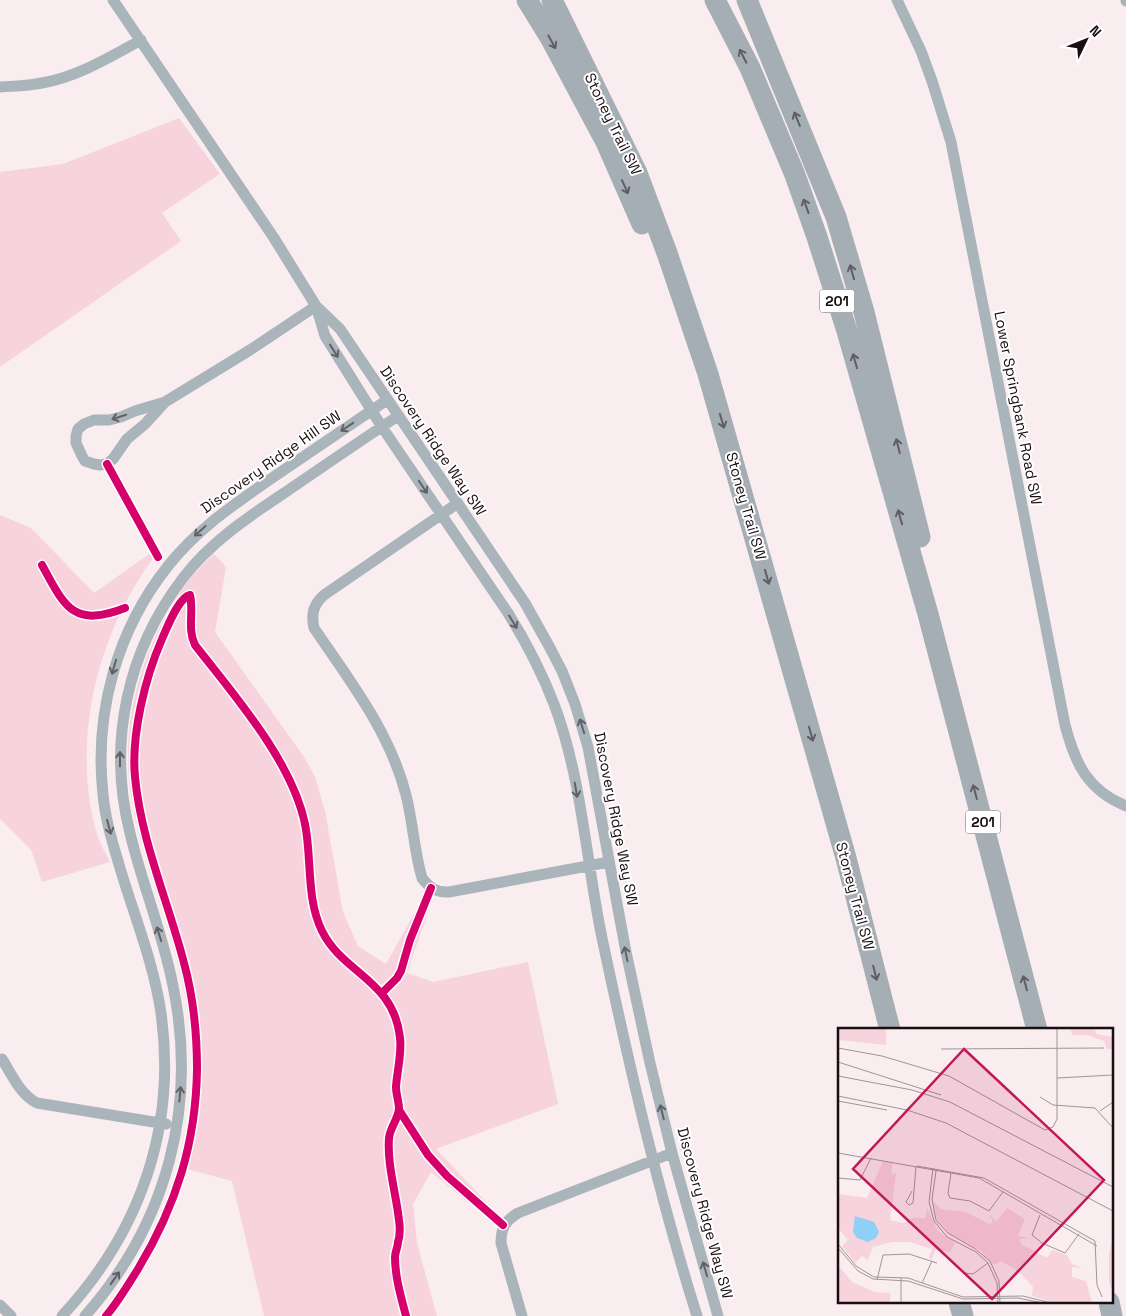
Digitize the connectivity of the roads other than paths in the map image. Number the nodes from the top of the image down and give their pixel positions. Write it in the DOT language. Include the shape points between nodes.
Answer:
graph roads {
  1 [pos="113,0"];
  2 [pos="527,0"];
  3 [pos="552,0"];
  4 [pos="715,0"];
  5 [pos="747,0"];
  6 [pos="897,0"];
  7 [pos="141,40"];
  8 [pos="0,87"];
  9 [pos="316,306"];
  10 [pos="708,374"];
  11 [pos="387,400"];
  12 [pos="165,402"];
  13 [pos="372,411"];
  14 [pos="398,416"];
  15 [pos="382,427"];
  16 [pos="458,503"];
  17 [pos="441,515"];
  18 [pos="928,614"];
  19 [pos="562,671"];
  20 [pos="544,679"];
  21 [pos="1126,806"];
  22 [pos="137,858"];
  23 [pos="609,862"];
  24 [pos="119,864"];
  25 [pos="589,865"];
  26 [pos="173,985"];
  27 [pos="157,989"];
  28 [pos="638,1012"];
  29 [pos="618,1016"];
  30 [pos="889,1028"];
  31 [pos="1036,1028"];
  32 [pos="2,1059"];
  33 [pos="161,1123"];
  34 [pos="178,1126"];
  35 [pos="672,1154"];
  36 [pos="653,1161"];
  37 [pos="133,1214"];
  38 [pos="149,1220"];
  39 [pos="714,1301"];
  40 [pos="0,1305"];
  41 [pos="696,1311"];
  42 [pos="11,1316"];
  43 [pos="62,1316"];
  44 [pos="85,1316"];
  45 [pos="522,1316"];
  46 [pos="718,1316"];
  1 -- 7 [label="street, Discovery Ridge Way SW"];
  2 -- 10 [label="highway, one-way" via="606,142 651,246 685,342"];
  3 -- 10 [label="highway, Stoney Trail SW" via="637,173"];
  18 -- 4 [label="highway, 201, one-way" via="817,237 795,174 750,68"];
  18 -- 5 [label="highway, one-way" via="921,539 864,312 836,217"];
  6 -- 21 [label="street, Lower Springbank Road SW" via="924,59 951,142 1071,747 1089,780 1108,797"];
  7 -- 8 [label="street" via="59,79"];
  7 -- 9 [label="street, Discovery Ridge Way SW" via="250,201"];
  9 -- 11 [label="street, Discovery Ridge Way SW" via="340,329"];
  9 -- 12 [label="street"];
  9 -- 13 [label="street, Discovery Ridge Way SW, one-way" via="325,336"];
  10 -- 30 [label="highway, Stoney Trail SW, one-way" via="843,848"];
  11 -- 13 [label="street, Discovery Ridge Hill SW"];
  11 -- 14 [label="street, Discovery Ridge Way SW"];
  12 -- 12 [label="street, one-way" via="121,418 84,424 76,436 82,456 100,466 107,464"];
  13 -- 15 [label="street, Discovery Ridge Way SW"];
  13 -- 24 [label="street, Discovery Ridge Hill SW, one-way" via="224,511 192,539 145,598 118,656 102,726 103,796"];
  14 -- 15 [label="street"];
  14 -- 16 [label="street, Discovery Ridge Way SW"];
  15 -- 17 [label="street, Discovery Ridge Way SW, one-way"];
  22 -- 15 [label="street, one-way" via="121,783 121,735 124,704 136,661 152,624 185,575 218,540"];
  16 -- 17 [label="street"];
  16 -- 19 [label="street, Discovery Ridge Way SW" via="525,603"];
  17 -- 20 [label="street, Discovery Ridge Way SW, one-way" via="508,613"];
  17 -- 25 [label="street" via="317,601 312,618 314,628 387,741 407,796 420,871 426,884 449,892"];
  31 -- 18 [label="highway, 201, one-way"];
  19 -- 20 [label="street"];
  23 -- 19 [label="street, Discovery Ridge Way SW, one-way" via="588,747"];
  20 -- 25 [label="street, Discovery Ridge Way SW, one-way" via="569,753"];
  22 -- 24 [label="street"];
  26 -- 22 [label="street, one-way"];
  23 -- 25 [label="street"];
  28 -- 23 [label="street, Discovery Ridge Way SW, one-way"];
  24 -- 27 [label="street, Discovery Ridge Hill SW"];
  25 -- 29 [label="street, Discovery Ridge Way SW"];
  26 -- 27 [label="street"];
  34 -- 26 [label="street, one-way" via="182,1043"];
  27 -- 33 [label="street, Discovery Ridge Hill SW" via="165,1054"];
  28 -- 29 [label="street"];
  35 -- 28 [label="street, Discovery Ridge Way SW, one-way"];
  29 -- 36 [label="street, Discovery Ridge Way SW"];
  32 -- 33 [label="street" via="23,1093 37,1103"];
  33 -- 34 [label="street"];
  33 -- 37 [label="street, Discovery Ridge Hill SW" via="152,1163"];
  34 -- 38 [label="street"];
  35 -- 36 [label="street"];
  39 -- 35 [label="street, Discovery Ridge Way SW, one-way"];
  36 -- 41 [label="street, Discovery Ridge Way SW"];
  36 -- 45 [label="street" via="526,1210 503,1225 501,1243"];
  37 -- 38 [label="street"];
  37 -- 43 [label="street, Discovery Ridge Hill SW" via="105,1264"];
  44 -- 38 [label="street, one-way" via="123,1267"];
  39 -- 41 [label="street"];
  39 -- 46 [label="street, Discovery Ridge Way SW"];
  40 -- 42 [label="street"];
}
